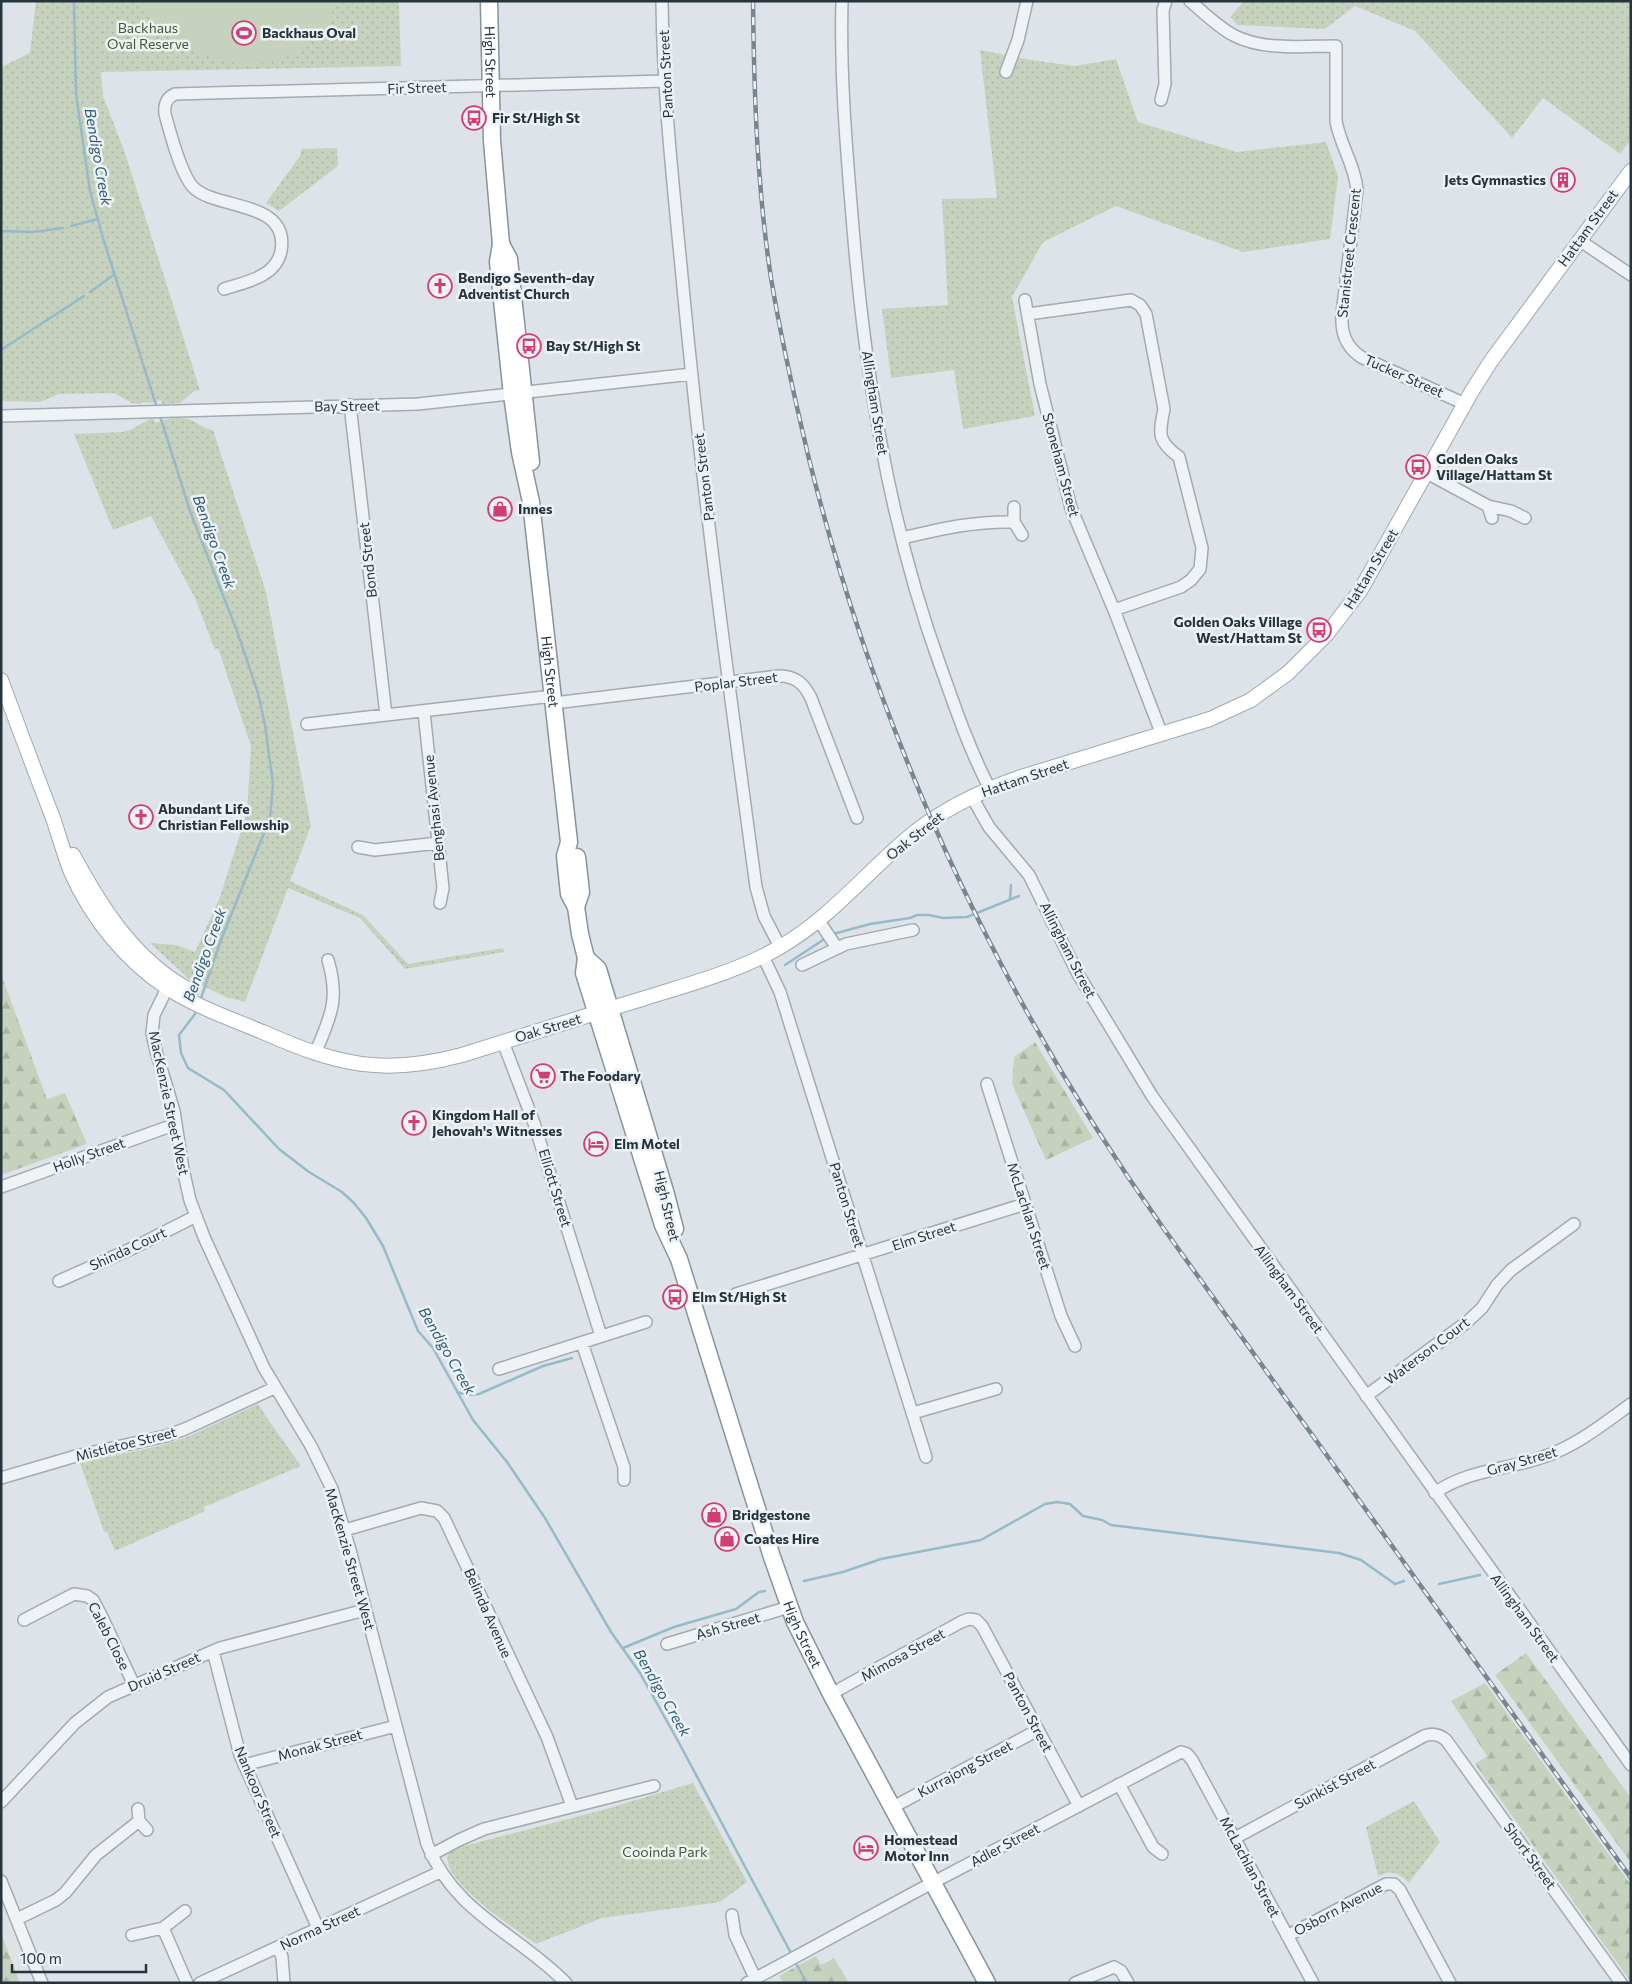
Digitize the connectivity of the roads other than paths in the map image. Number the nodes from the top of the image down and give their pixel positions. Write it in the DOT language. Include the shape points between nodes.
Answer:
graph roads {
  1 [pos="489,1"];
  2 [pos="662,1"];
  3 [pos="842,1"];
  4 [pos="1027,1"];
  5 [pos="1166,1"];
  6 [pos="1190,1"];
  7 [pos="1006,72"];
  8 [pos="665,81"];
  9 [pos="490,85"];
  10 [pos="1161,100"];
  11 [pos="1631,171"];
  12 [pos="1579,240"];
  13 [pos="1631,275"];
  14 [pos="224,289"];
  15 [pos="1025,300"];
  16 [pos="1028,314"];
  17 [pos="1347,343"];
  18 [pos="692,374"];
  19 [pos="518,394"];
  20 [pos="1465,404"];
  21 [pos="350,405"];
  22 [pos="1,416"];
  23 [pos="1427,473"];
  24 [pos="1488,506"];
  25 [pos="1014,507"];
  26 [pos="1492,518"];
  27 [pos="1525,518"];
  28 [pos="1014,522"];
  29 [pos="1022,535"];
  30 [pos="902,538"];
  31 [pos="1114,610"];
  32 [pos="1,680"];
  33 [pos="727,683"];
  34 [pos="553,700"];
  35 [pos="424,712"];
  36 [pos="386,715"];
  37 [pos="307,724"];
  38 [pos="1162,735"];
  39 [pos="990,789"];
  40 [pos="972,797"];
  41 [pos="857,818"];
  42 [pos="438,843"];
  43 [pos="358,847"];
  44 [pos="440,903"];
  45 [pos="819,921"];
  46 [pos="913,930"];
  47 [pos="780,947"];
  48 [pos="837,948"];
  49 [pos="763,956"];
  50 [pos="328,960"];
  51 [pos="802,965"];
  52 [pos="169,984"];
  53 [pos="604,1011"];
  54 [pos="503,1042"];
  55 [pos="315,1054"];
  56 [pos="987,1084"];
  57 [pos="176,1124"];
  58 [pos="1,1187"];
  59 [pos="1025,1204"];
  60 [pos="196,1216"];
  61 [pos="1574,1224"];
  62 [pos="863,1256"];
  63 [pos="59,1281"];
  64 [pos="736,1294"];
  65 [pos="646,1322"];
  66 [pos="601,1336"];
  67 [pos="582,1343"];
  68 [pos="1075,1346"];
  69 [pos="499,1369"];
  70 [pos="274,1388"];
  71 [pos="996,1389"];
  72 [pos="1366,1396"];
  73 [pos="1631,1404"];
  74 [pos="912,1414"];
  75 [pos="926,1457"];
  76 [pos="2,1477"];
  77 [pos="624,1480"];
  78 [pos="1435,1493"];
  79 [pos="345,1530"];
  80 [pos="789,1607"];
  81 [pos="365,1610"];
  82 [pos="24,1620"];
  83 [pos="976,1620"];
  84 [pos="667,1644"];
  85 [pos="213,1650"];
  86 [pos="134,1685"];
  87 [pos="831,1694"];
  88 [pos="396,1726"];
  89 [pos="1038,1730"];
  90 [pos="1435,1734"];
  91 [pos="1184,1753"];
  92 [pos="244,1765"];
  93 [pos="1631,1766"];
  94 [pos="1119,1784"];
  95 [pos="654,1786"];
  96 [pos="1,1802"];
  97 [pos="572,1806"];
  98 [pos="1079,1806"];
  99 [pos="893,1807"];
  100 [pos="138,1809"];
  101 [pos="139,1821"];
  102 [pos="147,1830"];
  103 [pos="1235,1838"];
  104 [pos="1162,1854"];
  105 [pos="431,1855"];
  106 [pos="440,1872"];
  107 [pos="1,1881"];
  108 [pos="934,1883"];
  109 [pos="185,1911"];
  110 [pos="732,1915"];
  111 [pos="16,1919"];
  112 [pos="163,1928"];
  113 [pos="318,1928"];
  114 [pos="132,1935"];
  115 [pos="1287,1936"];
  116 [pos="278,1947"];
  117 [pos="751,1981"];
  118 [pos="42,1983"];
  119 [pos="188,1983"];
  120 [pos="200,1983"];
  121 [pos="284,1983"];
  122 [pos="566,1983"];
  123 [pos="987,1983"];
  124 [pos="1076,1983"];
  125 [pos="1128,1983"];
  126 [pos="1312,1983"];
  127 [pos="1450,1983"];
  128 [pos="1621,1983"];
  1 -- 9 [label="highway, High Street"];
  2 -- 8 [label="street, Panton Street"];
  3 -- 30 [label="street, Allingham Street" via="842,96 858,280 872,391"];
  4 -- 7 [label="street"];
  5 -- 10 [label="street" via="1163,10 1165,84"];
  6 -- 17 [label="street, Stanistreet Crescent" via="1221,28 1248,41 1336,46 1336,121 1357,190 1342,314"];
  8 -- 9 [label="street, Fir Street"];
  8 -- 18 [label="street, Panton Street"];
  9 -- 14 [label="street, Fir Street" via="181,93 170,96 165,114 188,182 202,194 264,214 275,224 280,237 281,251 274,266 255,280"];
  9 -- 19 [label="highway, High Street" via="502,244 498,262"];
  11 -- 12 [label="main road, Hattam Street"];
  12 -- 13 [label="street"];
  12 -- 20 [label="main road, Hattam Street" via="1496,355"];
  15 -- 16 [label="street, Stoneham Street"];
  16 -- 31 [label="street, Stoneham Street" via="1040,384 1071,508"];
  16 -- 31 [label="street" via="1123,300 1140,305 1146,314 1164,404 1161,434 1164,444 1178,457 1202,548 1200,570 1181,587"];
  17 -- 20 [label="street, Tucker Street" via="1365,360"];
  18 -- 19 [label="street, Bay Street"];
  18 -- 33 [label="street, Panton Street"];
  19 -- 21 [label="street, Bay Street" via="425,403"];
  19 -- 34 [label="highway, High Street" via="520,452 531,502"];
  20 -- 23 [label="main road, Hattam Street"];
  21 -- 22 [label="street, Bay Street"];
  21 -- 36 [label="street, Bond Street"];
  23 -- 24 [label="street"];
  23 -- 38 [label="main road, Hattam Street" via="1360,591 1301,662 1251,700 1218,716"];
  24 -- 26 [label="street"];
  24 -- 27 [label="street"];
  25 -- 28 [label="street"];
  28 -- 29 [label="street"];
  28 -- 30 [label="street" via="960,524"];
  30 -- 39 [label="street, Allingham Street" via="939,663 971,750"];
  31 -- 38 [label="street, Stoneham Street"];
  32 -- 52 [label="main road" via="53,820 110,918"];
  33 -- 34 [label="street, Poplar Street"];
  33 -- 41 [label="street, Poplar Street" via="786,676 804,686"];
  33 -- 47 [label="street, Panton Street" via="756,887 766,921"];
  34 -- 35 [label="street, Poplar Street"];
  34 -- 53 [label="highway, High Street" via="569,842 565,856 569,894 576,907 586,958 598,969"];
  35 -- 36 [label="street, Poplar Street"];
  35 -- 42 [label="street, Benghasi Avenue"];
  36 -- 37 [label="street, Poplar Street"];
  38 -- 39 [label="main road, Hattam Street"];
  39 -- 40 [label="main road, Hattam Street"];
  40 -- 45 [label="main road, Oak Street" via="915,832"];
  40 -- 72 [label="street, Allingham Street" via="989,827 1029,875 1078,974 1140,1079"];
  42 -- 43 [label="street" via="375,850"];
  42 -- 44 [label="street, Benghasi Avenue"];
  45 -- 47 [label="main road, Oak Street"];
  45 -- 48 [label="street"];
  46 -- 48 [label="street"];
  47 -- 49 [label="main road, Oak Street"];
  48 -- 51 [label="street"];
  49 -- 53 [label="main road, Oak Street" via="712,977"];
  49 -- 62 [label="street, Panton Street" via="780,992"];
  50 -- 55 [label="street" via="334,1006"];
  52 -- 55 [label="main road, Oak Street" via="266,1034"];
  52 -- 57 [label="street, MacKenzie Street West" via="154,1015 152,1033"];
  53 -- 54 [label="main road, Oak Street"];
  53 -- 80 [label="highway, High Street" via="666,1191 679,1259"];
  54 -- 55 [label="main road, Oak Street" via="445,1060 396,1066 356,1064"];
  54 -- 66 [label="street, Elliott Street" via="534,1123"];
  56 -- 59 [label="street, McLachlan Street"];
  57 -- 58 [label="street, Holly Street"];
  57 -- 60 [label="street, MacKenzie Street West" via="186,1186"];
  59 -- 62 [label="street, Elm Street"];
  59 -- 68 [label="street, McLachlan Street" via="1061,1316"];
  60 -- 63 [label="street, Shinda Court"];
  60 -- 70 [label="street, MacKenzie Street West"];
  61 -- 72 [label="street, Waterson Court" via="1511,1270 1467,1322"];
  62 -- 64 [label="street, Elm Street"];
  62 -- 74 [label="street, Panton Street"];
  65 -- 66 [label="street"];
  66 -- 67 [label="street"];
  67 -- 69 [label="street"];
  67 -- 77 [label="street" via="624,1467"];
  70 -- 76 [label="street, Mistletoe Street" via="166,1436"];
  70 -- 79 [label="street, MacKenzie Street West" via="321,1465"];
  71 -- 74 [label="street"];
  72 -- 78 [label="street, Allingham Street"];
  73 -- 78 [label="street, Gray Street" via="1571,1446 1540,1458 1463,1478"];
  74 -- 75 [label="street, Panton Street"];
  78 -- 93 [label="street, Allingham Street"];
  79 -- 81 [label="street, MacKenzie Street West"];
  79 -- 97 [label="street, Belinda Avenue" via="421,1508 437,1511 444,1518 547,1737"];
  80 -- 84 [label="street, Ash Street"];
  80 -- 87 [label="highway, High Street"];
  81 -- 85 [label="street, Druid Street"];
  81 -- 88 [label="street, MacKenzie Street West"];
  82 -- 86 [label="street, Caleb Close" via="74,1594 87,1596 101,1615"];
  83 -- 87 [label="street, Mimosa Street" via="962,1622"];
  83 -- 89 [label="street, Panton Street"];
  85 -- 86 [label="street, Druid Street"];
  85 -- 92 [label="street, Nankoor Street"];
  86 -- 96 [label="street, Druid Street" via="84,1714"];
  87 -- 99 [label="highway, High Street"];
  88 -- 92 [label="street, Monak Street"];
  88 -- 105 [label="street, MacKenzie Street West"];
  89 -- 98 [label="street, Panton Street"];
  89 -- 99 [label="street, Kurrajong Street"];
  90 -- 103 [label="street, Sunkist Street" via="1418,1739"];
  90 -- 128 [label="street, Short Street" via="1446,1740"];
  91 -- 94 [label="street, Adler Street"];
  91 -- 103 [label="street, McLachlan Street" via="1192,1760"];
  92 -- 113 [label="street, Nankoor Street"];
  94 -- 98 [label="street, Adler Street"];
  94 -- 104 [label="street" via="1153,1847"];
  95 -- 97 [label="street"];
  97 -- 105 [label="street" via="484,1830"];
  98 -- 108 [label="street, Adler Street"];
  99 -- 108 [label="highway, High Street"];
  100 -- 101 [label="street"];
  101 -- 102 [label="street"];
  101 -- 111 [label="street" via="96,1855 65,1893"];
  103 -- 115 [label="street, McLachlan Street"];
  105 -- 106 [label="street, MacKenzie Street West"];
  106 -- 113 [label="street, Norma Street"];
  106 -- 122 [label="street, MacKenzie Street West" via="474,1910"];
  107 -- 111 [label="street"];
  108 -- 117 [label="street, Adler Street"];
  108 -- 123 [label="highway, High Street"];
  109 -- 112 [label="street"];
  110 -- 117 [label="street" via="735,1935"];
  111 -- 118 [label="street"];
  112 -- 114 [label="street"];
  112 -- 119 [label="street"];
  113 -- 116 [label="street, Norma Street"];
  115 -- 126 [label="street, McLachlan Street"];
  115 -- 127 [label="street, Osborn Avenue" via="1390,1883 1400,1890"];
  116 -- 120 [label="street, Norma Street"];
  116 -- 121 [label="street"];
  124 -- 125 [label="street" via="1114,1967 1121,1971"];
}
